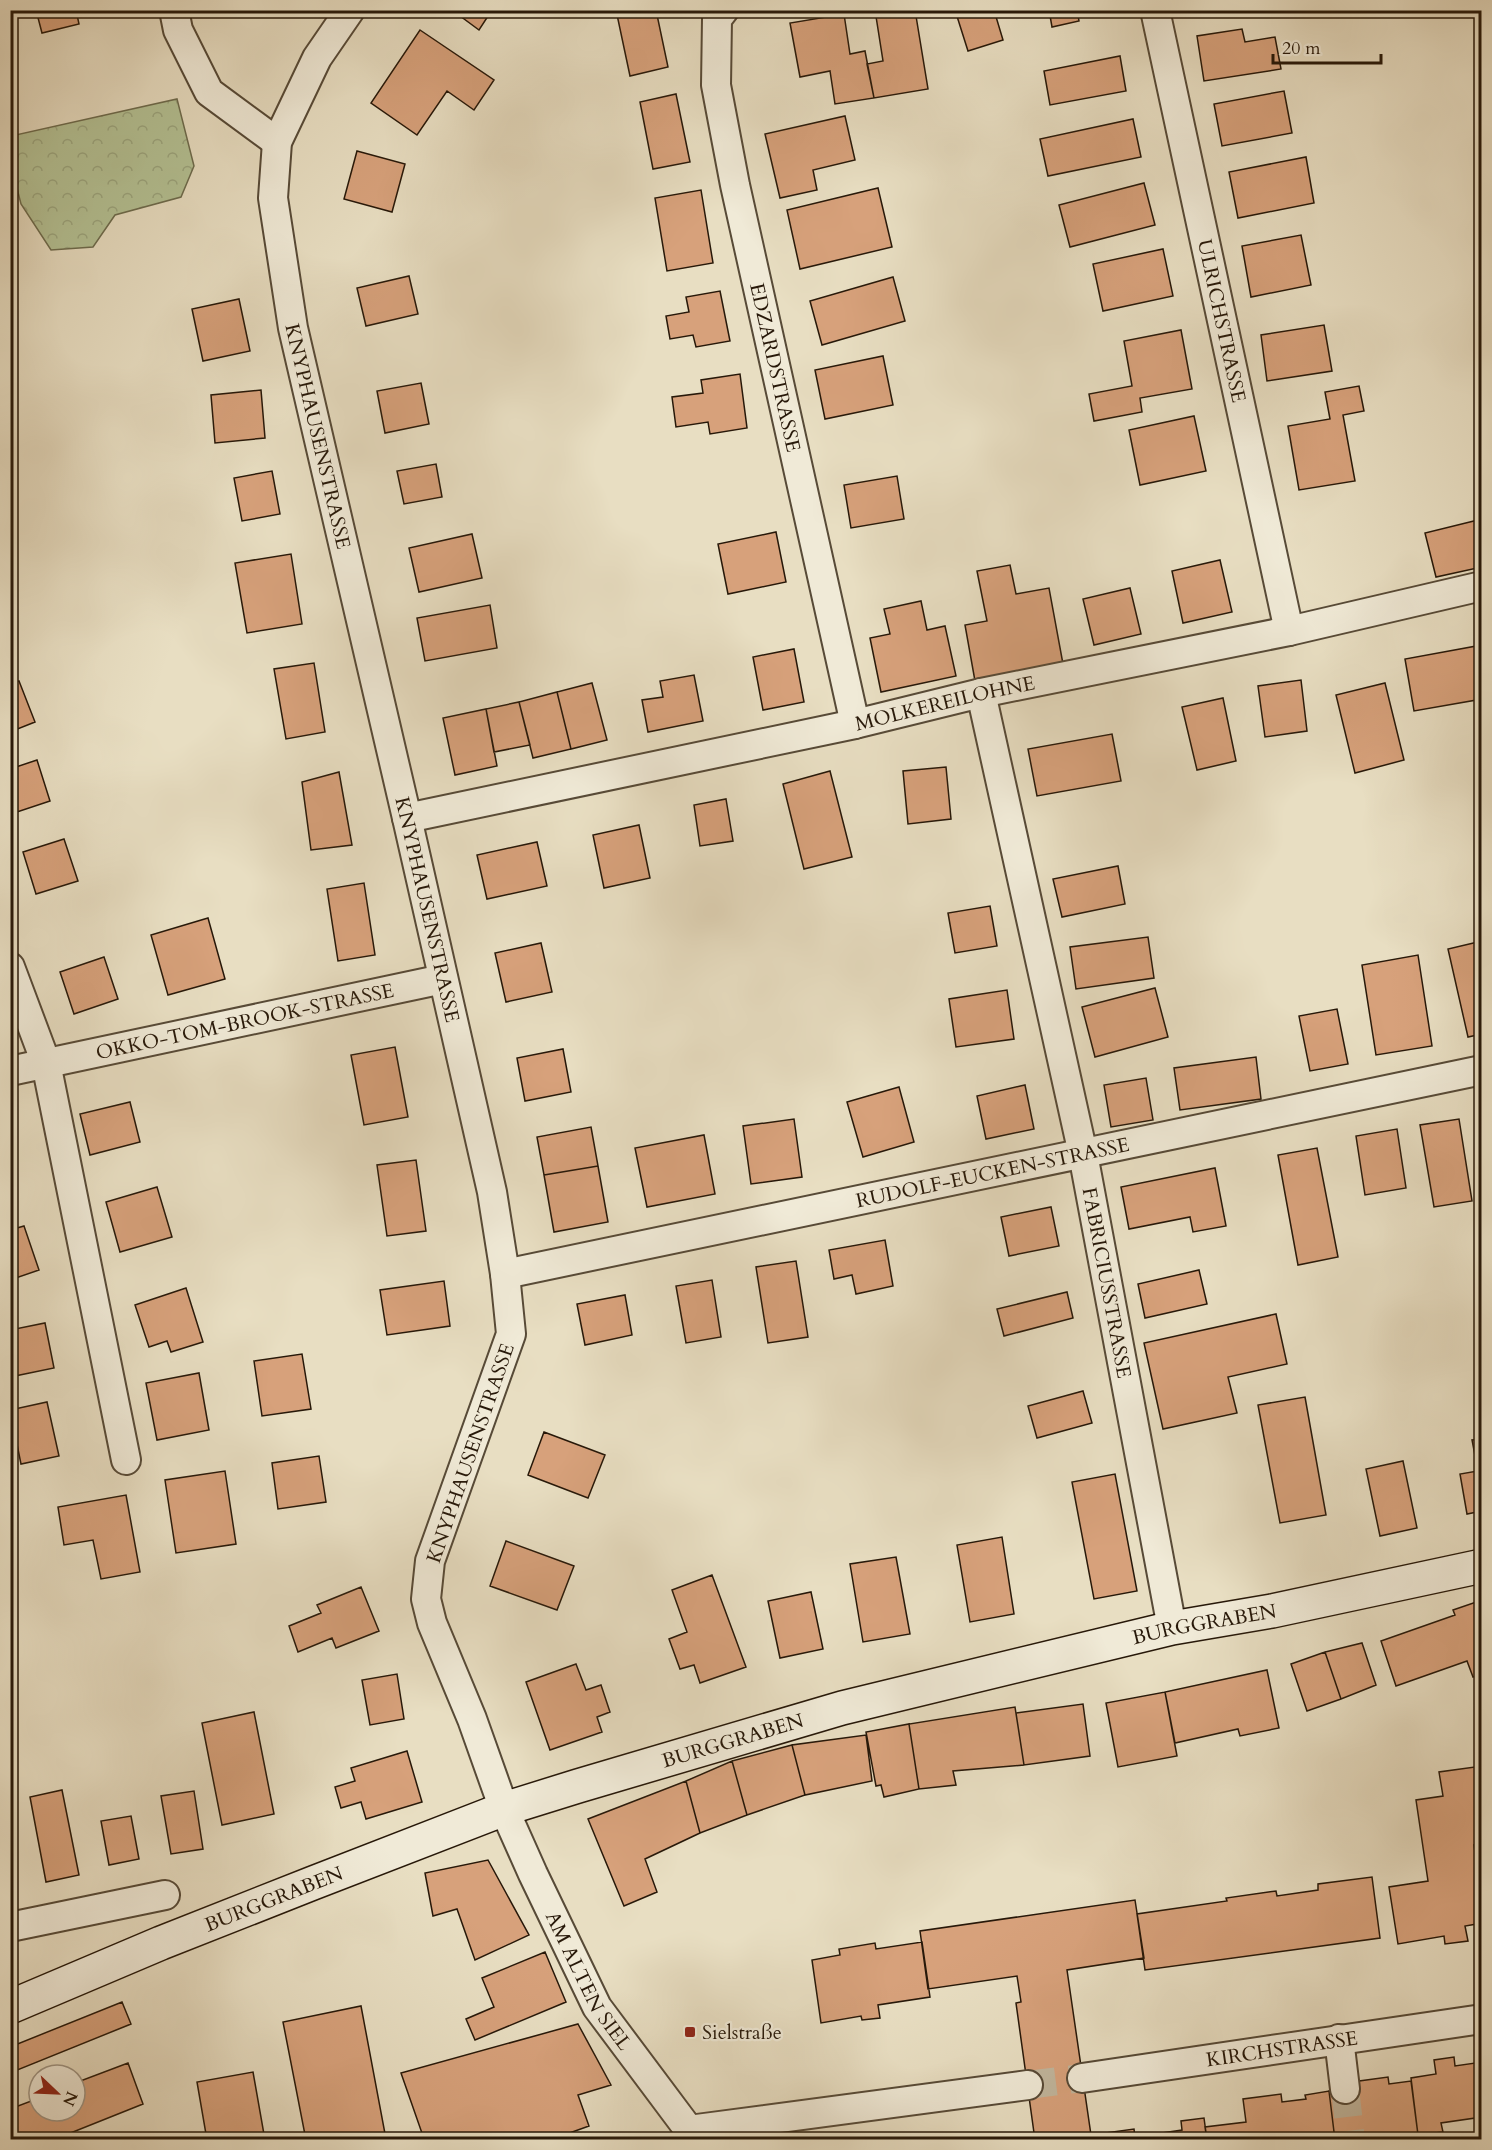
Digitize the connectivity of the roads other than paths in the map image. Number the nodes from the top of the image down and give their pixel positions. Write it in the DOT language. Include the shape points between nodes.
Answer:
graph roads {
  1 [pos="174,10"];
  2 [pos="350,10"];
  3 [pos="724,10"];
  4 [pos="1155,10"];
  5 [pos="277,142"];
  6 [pos="1482,586"];
  7 [pos="1289,631"];
  8 [pos="981,693"];
  9 [pos="855,724"];
  10 [pos="407,818"];
  11 [pos="10,968"];
  12 [pos="443,979"];
  13 [pos="46,1063"];
  14 [pos="1482,1070"];
  15 [pos="10,1071"];
  16 [pos="1083,1154"];
  17 [pos="505,1274"];
  18 [pos="126,1460"];
  19 [pos="1482,1566"];
  20 [pos="1172,1628"];
  21 [pos="504,1809"];
  22 [pos="165,1895"];
  23 [pos="10,1927"];
  24 [pos="10,2007"];
  25 [pos="1482,2019"];
  26 [pos="1339,2039"];
  27 [pos="1083,2078"];
  28 [pos="1028,2085"];
  29 [pos="1344,2090"];
  30 [pos="690,2135"];
  1 -- 5 [label="street" via="178,30 209,92"];
  2 -- 5 [label="street, KNYPHAUSENSTRASSE" via="317,58"];
  3 -- 9 [label="street, EDZARDSTRASSE" via="717,19 716,85"];
  4 -- 7 [label="street, ULRICHSTRASSE"];
  5 -- 10 [label="street, KNYPHAUSENSTRASSE" via="273,198 293,328"];
  6 -- 7 [label="street, MOLKEREILOHNE"];
  7 -- 8 [label="street, MOLKEREILOHNE"];
  8 -- 9 [label="street, MOLKEREILOHNE"];
  8 -- 16 [label="street, FABRICIUSSTRASSE"];
  9 -- 10 [label="street, MOLKEREILOHNE"];
  10 -- 12 [label="street, KNYPHAUSENSTRASSE"];
  11 -- 13 [label="street"];
  12 -- 13 [label="street, OKKO-TOM-BROOK-STRASSE"];
  12 -- 17 [label="street, KNYPHAUSENSTRASSE" via="492,1192"];
  13 -- 15 [label="street, OKKO-TOM-BROOK-STRASSE"];
  13 -- 18 [label="street"];
  14 -- 16 [label="street, RUDOLF-EUCKEN-STRASSE"];
  16 -- 17 [label="street, RUDOLF-EUCKEN-STRASSE"];
  16 -- 20 [label="street, FABRICIUSSTRASSE"];
  17 -- 21 [label="street, KNYPHAUSENSTRASSE" via="511,1334 430,1561 426,1582 432,1623"];
  19 -- 20 [label="main road, BURGGRABEN"];
  20 -- 21 [label="main road, BURGGRABEN" via="842,1708"];
  21 -- 24 [label="main road, BURGGRABEN" via="161,1943"];
  21 -- 30 [label="street, AM ALTEN SIEL" via="597,2007"];
  22 -- 23 [label="street"];
  25 -- 26 [label="street, KIRCHSTRASSE"];
  26 -- 27 [label="street, KIRCHSTRASSE"];
  26 -- 29 [label="street"];
  28 -- 30 [label="street"];
}
